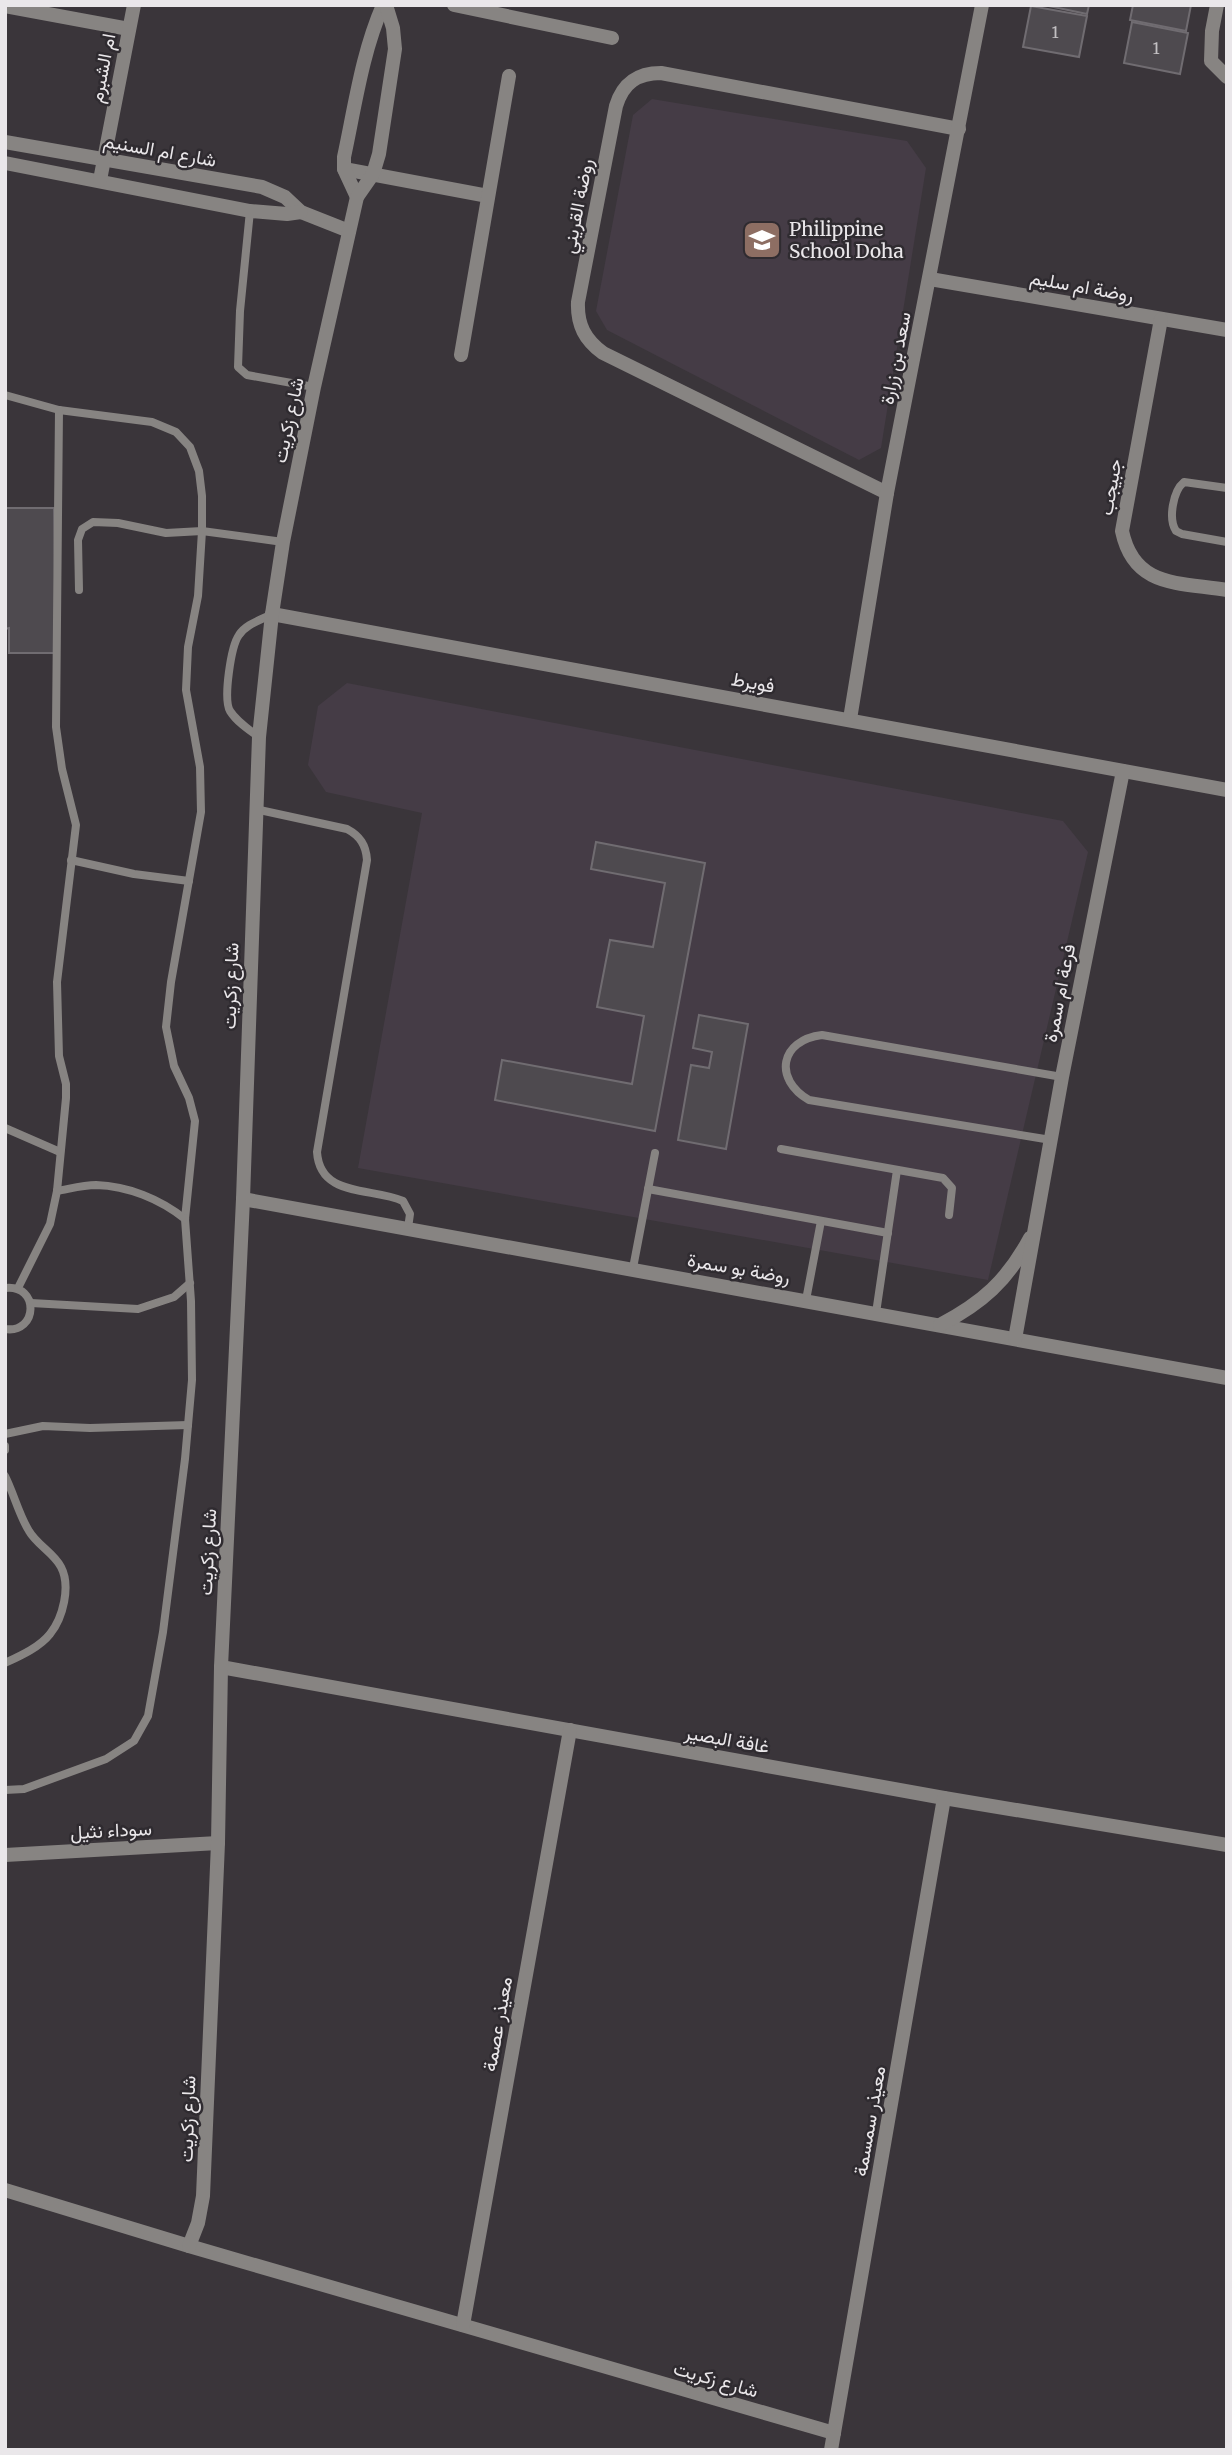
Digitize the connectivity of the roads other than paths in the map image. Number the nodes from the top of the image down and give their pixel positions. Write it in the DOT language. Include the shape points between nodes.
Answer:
graph roads {
  1 [pos="134,5"];
  2 [pos="384,5"];
  3 [pos="454,5"];
  4 [pos="982,5"];
  5 [pos="1217,5"];
  6 [pos="5,6"];
  7 [pos="129,29"];
  8 [pos="612,38"];
  9 [pos="509,76"];
  10 [pos="1227,77"];
  11 [pos="959,129"];
  12 [pos="5,142"];
  13 [pos="104,159"];
  14 [pos="5,163"];
  15 [pos="344,169"];
  16 [pos="373,174"];
  17 [pos="100,180"];
  18 [pos="488,196"];
  19 [pos="357,197"];
  20 [pos="250,211"];
  21 [pos="301,212"];
  22 [pos="349,231"];
  23 [pos="930,279"];
  24 [pos="1161,319"];
  25 [pos="1227,330"];
  26 [pos="461,355"];
  27 [pos="314,387"];
  28 [pos="5,395"];
  29 [pos="59,410"];
  30 [pos="1227,488"];
  31 [pos="887,493"];
  32 [pos="202,531"];
  33 [pos="283,542"];
  34 [pos="1227,542"];
  35 [pos="79,590"];
  36 [pos="1227,590"];
  37 [pos="272,614"];
  38 [pos="850,719"];
  39 [pos="259,737"];
  40 [pos="1123,771"];
  41 [pos="1227,790"];
  42 [pos="255,809"];
  43 [pos="71,860"];
  44 [pos="189,881"];
  45 [pos="1062,1077"];
  46 [pos="5,1128"];
  47 [pos="1051,1140"];
  48 [pos="781,1149"];
  49 [pos="60,1153"];
  50 [pos="655,1153"];
  51 [pos="897,1170"];
  52 [pos="648,1189"];
  53 [pos="57,1191"];
  54 [pos="243,1199"];
  55 [pos="949,1215"];
  56 [pos="185,1219"];
  57 [pos="821,1221"];
  58 [pos="1037,1224"];
  59 [pos="408,1228"];
  60 [pos="888,1233"];
  61 [pos="633,1268"];
  62 [pos="190,1283"];
  63 [pos="5,1288"];
  64 [pos="19,1288"];
  65 [pos="806,1300"];
  66 [pos="31,1303"];
  67 [pos="876,1312"];
  68 [pos="940,1325"];
  69 [pos="5,1329"];
  70 [pos="1015,1339"];
  71 [pos="1227,1378"];
  72 [pos="188,1425"];
  73 [pos="5,1434"];
  74 [pos="5,1476"];
  75 [pos="5,1663"];
  76 [pos="220,1667"];
  77 [pos="570,1730"];
  78 [pos="5,1790"];
  79 [pos="944,1798"];
  80 [pos="218,1843"];
  81 [pos="1227,1845"];
  82 [pos="5,1856"];
  83 [pos="5,2190"];
  84 [pos="189,2246"];
  85 [pos="463,2325"];
  86 [pos="834,2433"];
  87 [pos="831,2450"];
  1 -- 7 [label="street, ام الشبرم"];
  2 -- 15 [label="street, شارع زكريت" via="366,53"];
  2 -- 16 [label="street, شارع زكريت" via="395,49"];
  3 -- 8 [label="street"];
  4 -- 11 [label="street, سعد بن زرارة"];
  5 -- 10 [label="street" via="1211,61"];
  6 -- 7 [label="street"];
  7 -- 13 [label="street, ام الشبرم"];
  9 -- 18 [label="street"];
  11 -- 23 [label="street, سعد بن زرارة"];
  11 -- 31 [label="street, روضة القريني" via="649,73 637,76 620,94 611,132 578,302 586,337 603,353"];
  12 -- 13 [label="street, شارع ام السنيم"];
  13 -- 17 [label="street, ام الشبرم"];
  13 -- 21 [label="street, شارع ام السنيم" via="262,187"];
  14 -- 17 [label="street, شارع ام السنيم"];
  15 -- 16 [label="street"];
  15 -- 19 [label="street"];
  16 -- 18 [label="street"];
  16 -- 19 [label="street, شارع زكريت"];
  17 -- 20 [label="street, شارع ام السنيم"];
  18 -- 26 [label="street"];
  19 -- 22 [label="street, شارع زكريت"];
  20 -- 21 [label="street, شارع ام السنيم"];
  20 -- 27 [label="lane" via="237,368 243,374"];
  21 -- 22 [label="street, شارع ام السنيم"];
  22 -- 27 [label="street, شارع زكريت"];
  23 -- 24 [label="street, روضة ام سليم"];
  23 -- 31 [label="street, سعد بن زرارة"];
  24 -- 25 [label="street, روضة ام سليم"];
  24 -- 36 [label="street, جبيجب" via="1122,531 1126,550 1137,566 1153,577"];
  27 -- 33 [label="street, شارع زكريت"];
  28 -- 29 [label="lane"];
  29 -- 32 [label="lane" via="152,422 176,432 190,447 199,471"];
  29 -- 43 [label="lane" via="56,727 76,825"];
  30 -- 34 [label="lane" via="1184,482 1176,492 1172,519 1176,531"];
  31 -- 38 [label="street, سعد بن زرارة"];
  32 -- 33 [label="lane"];
  32 -- 35 [label="lane" via="166,533 93,522 82,529 78,540"];
  32 -- 44 [label="lane" via="186,690 200,767 201,811"];
  33 -- 37 [label="street, شارع زكريت"];
  37 -- 38 [label="street, فويرط"];
  37 -- 39 [label="street, شارع زكريت"];
  37 -- 39 [label="lane" via="238,636 227,692 230,711"];
  38 -- 40 [label="street, فويرط"];
  39 -- 42 [label="street, شارع زكريت"];
  40 -- 41 [label="street, فويرط"];
  40 -- 45 [label="street, فرعة ام سمرة"];
  42 -- 54 [label="street, شارع زكريت"];
  42 -- 59 [label="lane" via="347,829 367,852 317,1160 324,1175 340,1186 403,1201 410,1214"];
  43 -- 44 [label="lane"];
  43 -- 49 [label="lane" via="57,982 59,1056 66,1084"];
  44 -- 56 [label="lane" via="166,1027 174,1066 195,1121"];
  45 -- 47 [label="street, فرعة ام سمرة"];
  45 -- 47 [label="lane" via="822,1035 796,1044 785,1069 788,1082 809,1100"];
  46 -- 49 [label="lane"];
  47 -- 58 [label="street, فرعة ام سمرة"];
  48 -- 51 [label="lane"];
  49 -- 53 [label="lane"];
  50 -- 52 [label="lane"];
  51 -- 55 [label="lane" via="947,1180 952,1188"];
  51 -- 60 [label="lane"];
  52 -- 57 [label="lane"];
  52 -- 61 [label="lane"];
  53 -- 56 [label="lane" via="94,1185 128,1189"];
  53 -- 64 [label="lane" via="50,1224"];
  54 -- 59 [label="street, روضة بو سمرة"];
  54 -- 76 [label="street, شارع زكريت"];
  56 -- 62 [label="lane"];
  57 -- 60 [label="lane"];
  57 -- 65 [label="lane"];
  58 -- 68 [label="street, فرعة ام سمرة" via="998,1285 971,1309"];
  58 -- 70 [label="street, فرعة ام سمرة"];
  59 -- 61 [label="street, روضة بو سمرة"];
  60 -- 67 [label="lane"];
  61 -- 65 [label="street, روضة بو سمرة"];
  62 -- 66 [label="lane" via="174,1297 138,1310"];
  62 -- 72 [label="lane"];
  63 -- 64 [label="lane"];
  64 -- 66 [label="lane"];
  65 -- 67 [label="street, روضة بو سمرة"];
  66 -- 69 [label="lane" via="27,1321 19,1328"];
  67 -- 68 [label="street, روضة بو سمرة"];
  68 -- 70 [label="street, روضة بو سمرة"];
  70 -- 71 [label="street, روضة بو سمرة"];
  72 -- 73 [label="lane" via="43,1426"];
  72 -- 78 [label="lane" via="148,1716 134,1741 106,1759 24,1789"];
  74 -- 75 [label="lane" via="29,1531 61,1568 65,1581 60,1616 50,1635"];
  76 -- 77 [label="street, غافة البصير"];
  76 -- 80 [label="street, شارع زكريت"];
  77 -- 79 [label="street, غافة البصير"];
  77 -- 85 [label="street, معيذر عصمة"];
  79 -- 81 [label="street, غافة البصير"];
  79 -- 86 [label="street, معيذر سمسمة"];
  80 -- 82 [label="street, سوداء نثيل"];
  80 -- 84 [label="street, شارع زكريت" via="203,2196"];
  83 -- 84 [label="street"];
  84 -- 85 [label="street, شارع زكريت"];
  85 -- 86 [label="street, شارع زكريت"];
  86 -- 87 [label="street, معيذر سمسمة"];
}
